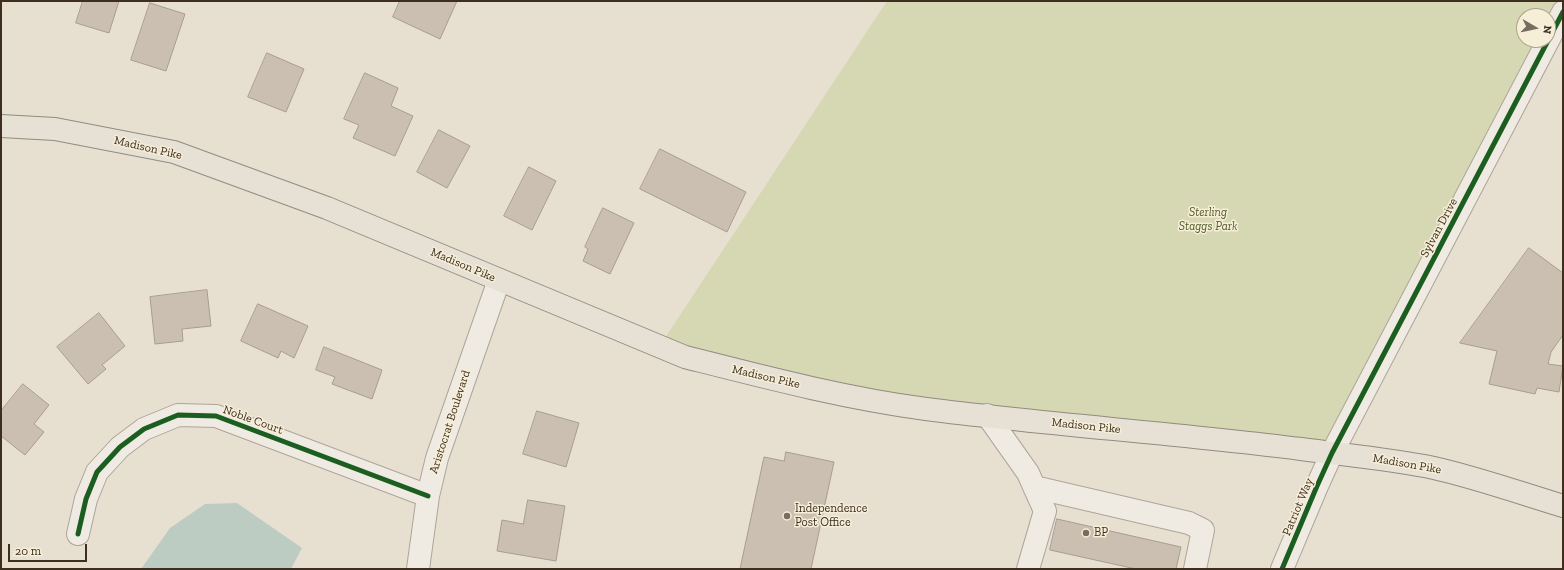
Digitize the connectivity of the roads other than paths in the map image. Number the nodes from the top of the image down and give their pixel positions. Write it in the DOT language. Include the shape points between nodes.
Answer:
graph roads {
  1 [pos="1563,12"];
  2 [pos="1,126"];
  3 [pos="499,280"];
  4 [pos="987,415"];
  5 [pos="1332,453"];
  6 [pos="1034,487"];
  7 [pos="428,496"];
  8 [pos="1563,506"];
  9 [pos="78,534"];
  10 [pos="418,569"];
  11 [pos="1028,569"];
  12 [pos="1195,569"];
  13 [pos="1282,569"];
  1 -- 5 [label="street, Sylvan Drive"];
  2 -- 3 [label="main road, Madison Pike" via="55,129 174,152 327,208"];
  3 -- 4 [label="main road, Madison Pike" via="684,357 836,394 925,409"];
  3 -- 7 [label="street, Aristocrat Boulevard" via="436,458"];
  4 -- 5 [label="main road, Madison Pike"];
  4 -- 6 [label="street" via="1028,473"];
  5 -- 8 [label="main road, Madison Pike" via="1433,468"];
  5 -- 13 [label="street, Patriot Way"];
  6 -- 11 [label="street" via="1045,511"];
  6 -- 12 [label="street" via="1189,523 1202,530"];
  7 -- 9 [label="street, Noble Court" via="216,416 178,415 144,429 120,447 97,472 86,499"];
  7 -- 10 [label="street, Aristocrat Boulevard"];
}
